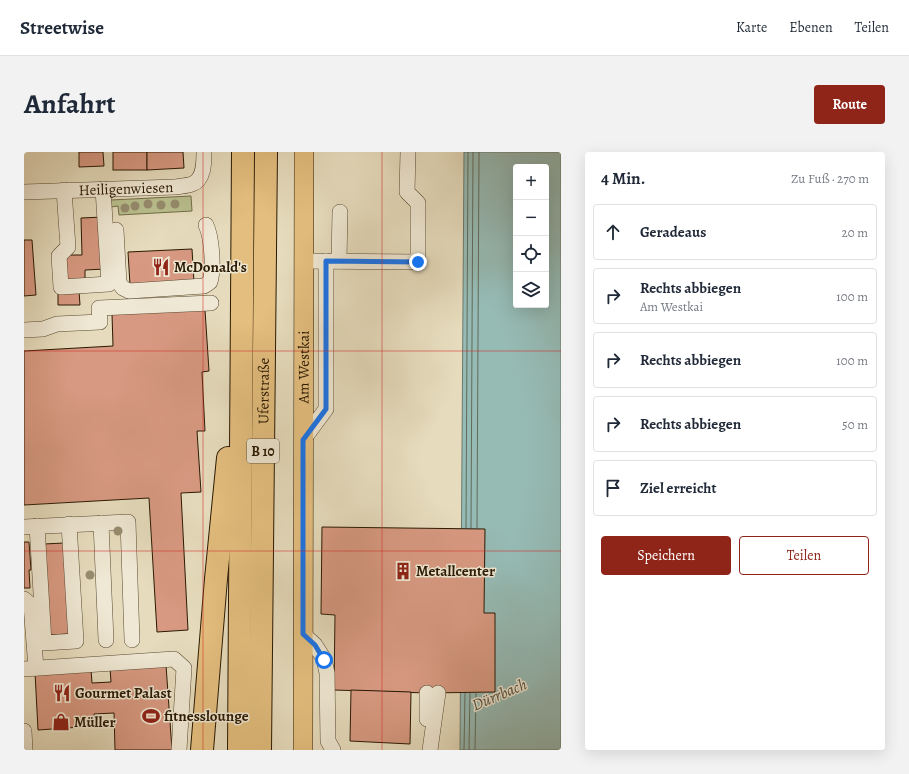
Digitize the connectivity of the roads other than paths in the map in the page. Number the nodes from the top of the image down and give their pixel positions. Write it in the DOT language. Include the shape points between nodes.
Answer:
graph roads {
  1 [pos="204,152"];
  2 [pos="243,152"];
  3 [pos="266,152"];
  4 [pos="304,152"];
  5 [pos="408,152"];
  6 [pos="103,189"];
  7 [pos="64,190"];
  8 [pos="24,192"];
  9 [pos="340,212"];
  10 [pos="206,225"];
  11 [pos="116,230"];
  12 [pos="303,261"];
  13 [pos="333,261"];
  14 [pos="211,303"];
  15 [pos="24,330"];
  16 [pos="241,428"];
  17 [pos="303,440"];
  18 [pos="101,523"];
  19 [pos="69,524"];
  20 [pos="31,526"];
  21 [pos="24,599"];
  22 [pos="303,634"];
  23 [pos="106,640"];
  24 [pos="132,640"];
  25 [pos="30,668"];
  26 [pos="24,731"];
  27 [pos="25,750"];
  28 [pos="179,750"];
  29 [pos="202,750"];
  30 [pos="239,750"];
  31 [pos="260,750"];
  32 [pos="303,750"];
  33 [pos="333,750"];
  34 [pos="426,750"];
  35 [pos="430,750"];
  1 -- 6 [label="street, Heiligenwiesen" via="203,172 192,184 175,187"];
  2 -- 16 [label="highway, Uferstraße / B 10"];
  3 -- 31 [label="highway, Uferstraße / B 10"];
  4 -- 12 [label="main road, Am Westkai"];
  5 -- 13 [label="street" via="407,192 418,203 418,262"];
  6 -- 7 [label="street, Heiligenwiesen"];
  6 -- 7 [label="street" via="109,284 61,287 59,256 68,247"];
  7 -- 8 [label="street, Heiligenwiesen"];
  9 -- 13 [label="street"];
  10 -- 11 [label="street" via="210,233 210,282 204,286 136,290 123,288 119,283"];
  12 -- 13 [label="street"];
  12 -- 17 [label="main road, Am Westkai"];
  13 -- 17 [label="street" via="326,409"];
  14 -- 15 [label="street" via="99,308 100,322 57,324 43,329"];
  16 -- 29 [label="highway, B 10" via="230,445"];
  16 -- 30 [label="highway, Uferstraße / B 10"];
  17 -- 22 [label="main road, Am Westkai"];
  18 -- 19 [label="street"];
  18 -- 23 [label="street"];
  18 -- 24 [label="street" via="128,522"];
  19 -- 20 [label="street"];
  19 -- 20 [label="street" via="76,642 44,643"];
  21 -- 25 [label="street" via="31,605"];
  22 -- 32 [label="main road, Am Westkai"];
  22 -- 33 [label="street" via="315,645 324,660 327,673 328,741"];
  25 -- 28 [label="street" via="174,659 184,668"];
  26 -- 27 [label="street"];
  34 -- 35 [label="street" via="433,693"];
}
